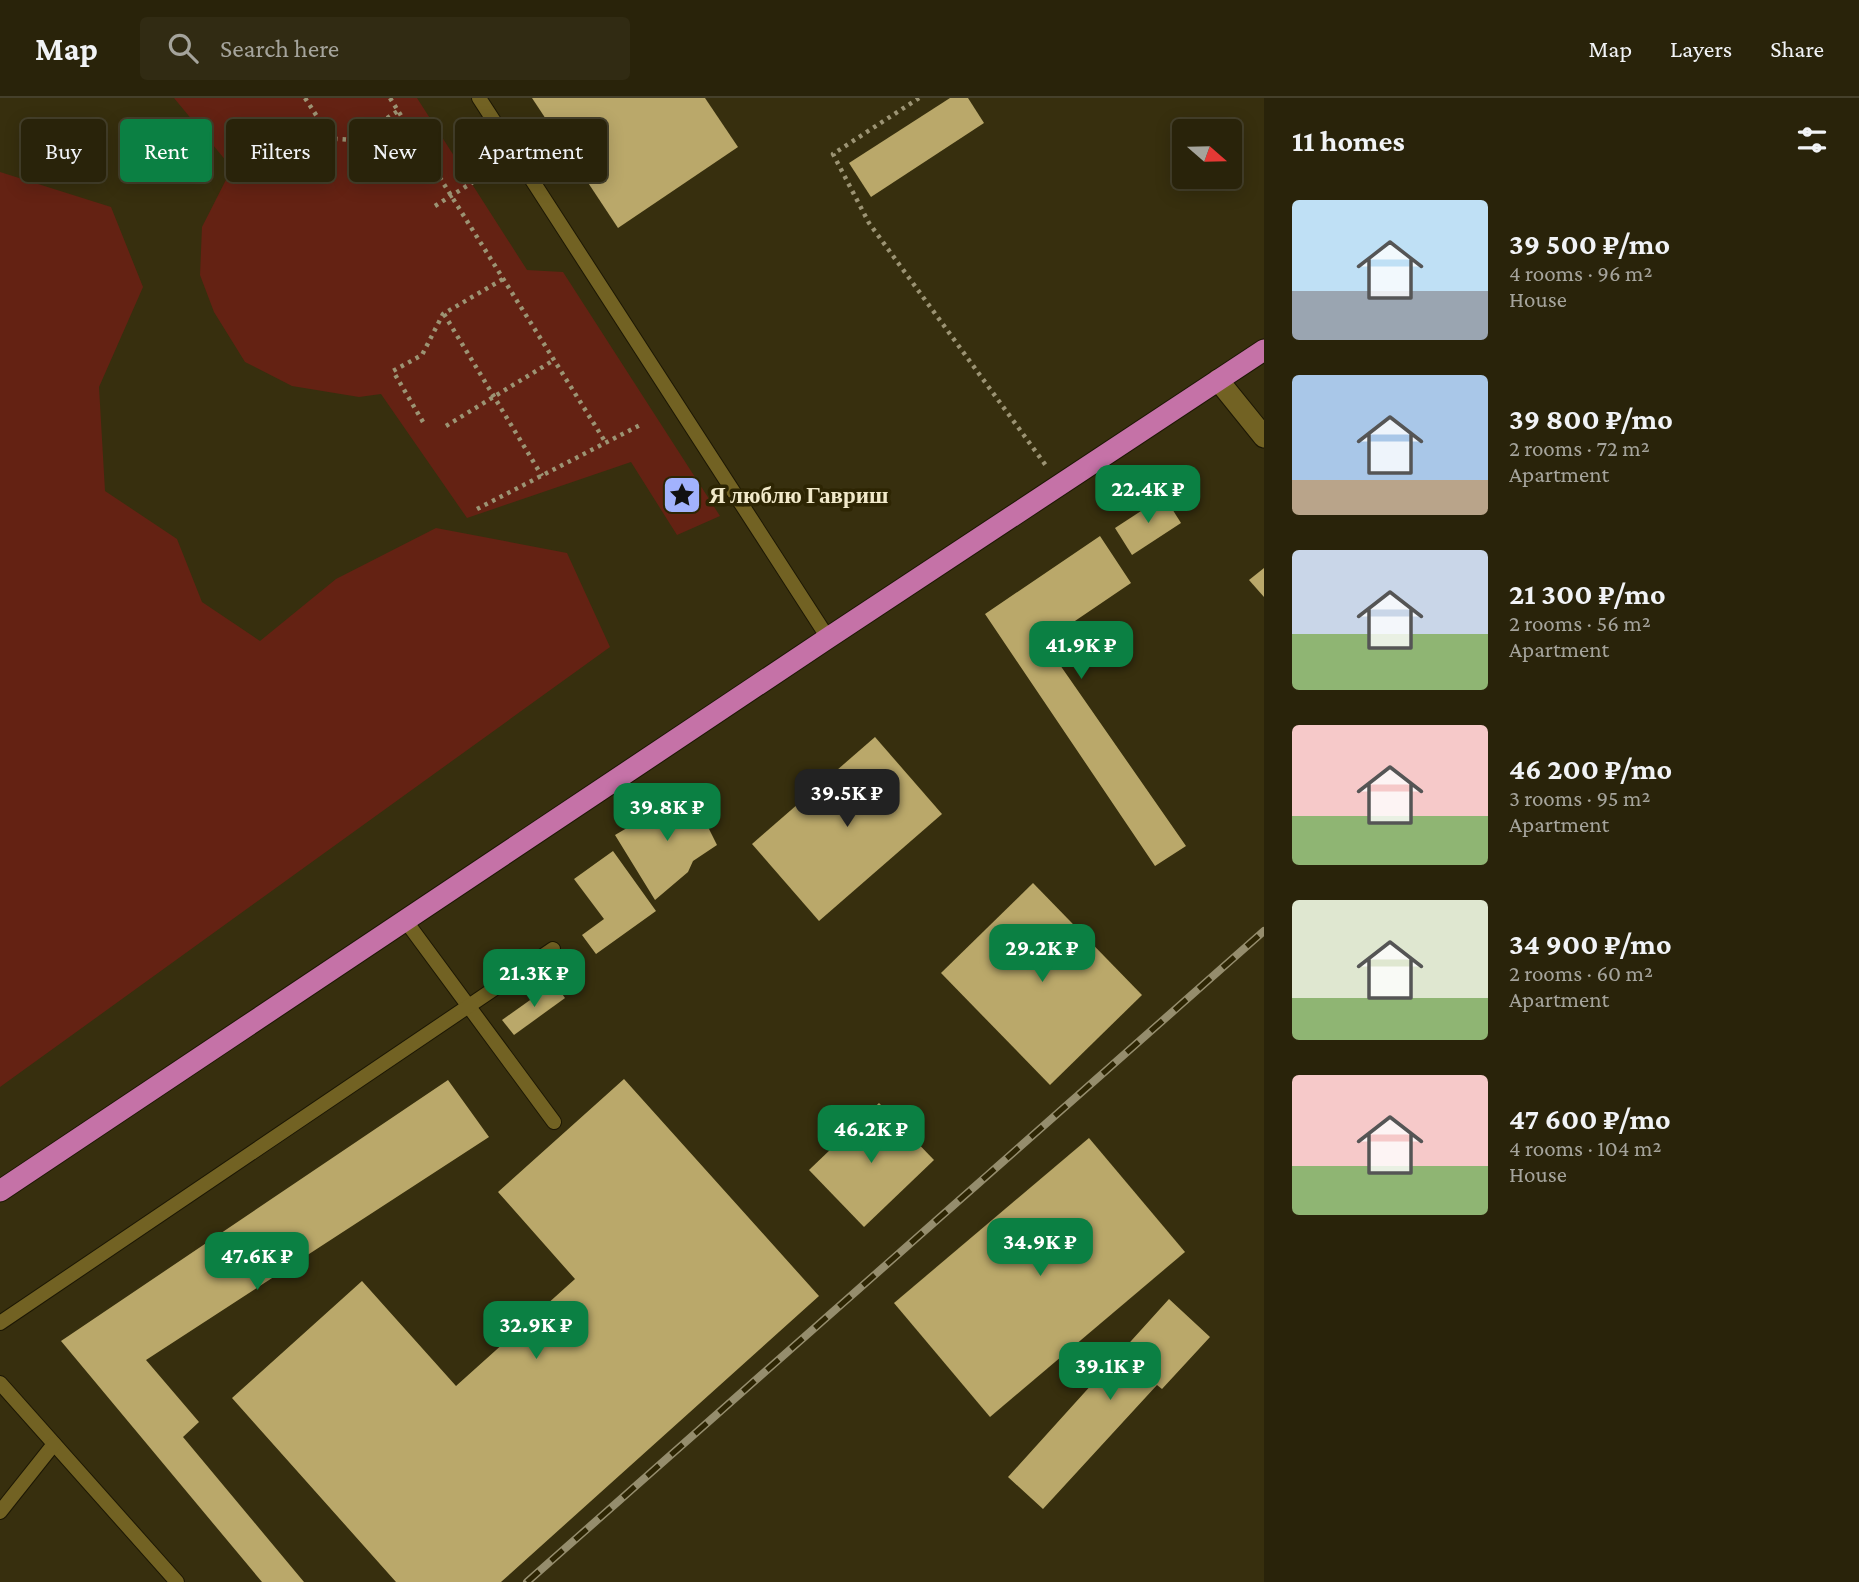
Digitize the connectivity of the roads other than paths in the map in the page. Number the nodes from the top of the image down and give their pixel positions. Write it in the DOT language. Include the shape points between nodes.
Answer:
graph roads {
  1 [pos="479,98"];
  2 [pos="1264,350"];
  3 [pos="1218,380"];
  4 [pos="1264,437"];
  5 [pos="828,638"];
  6 [pos="405,920"];
  7 [pos="553,949"];
  8 [pos="468,1006"];
  9 [pos="554,1122"];
  10 [pos="0,1191"];
  11 [pos="0,1323"];
  12 [pos="0,1383"];
  13 [pos="54,1444"];
  14 [pos="0,1512"];
  15 [pos="177,1582"];
  1 -- 5 [label="lane"];
  2 -- 3 [label="highway"];
  3 -- 4 [label="street"];
  3 -- 5 [label="highway"];
  5 -- 6 [label="highway"];
  6 -- 8 [label="lane"];
  6 -- 10 [label="highway"];
  7 -- 8 [label="lane"];
  8 -- 9 [label="lane"];
  8 -- 11 [label="lane"];
  12 -- 13 [label="lane"];
  13 -- 14 [label="lane"];
  13 -- 15 [label="lane"];
}
